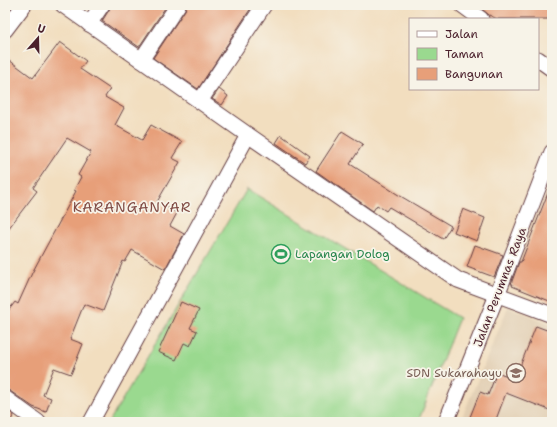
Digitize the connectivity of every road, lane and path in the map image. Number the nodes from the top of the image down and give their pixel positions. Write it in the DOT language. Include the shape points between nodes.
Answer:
graph roads {
  1 [pos="24,5"];
  2 [pos="63,5"];
  3 [pos="102,5"];
  4 [pos="178,5"];
  5 [pos="264,5"];
  6 [pos="462,5"];
  7 [pos="480,18"];
  8 [pos="89,24"];
  9 [pos="5,30"];
  10 [pos="141,60"];
  11 [pos="539,61"];
  12 [pos="552,70"];
  13 [pos="200,101"];
  14 [pos="248,135"];
  15 [pos="552,152"];
  16 [pos="497,295"];
  17 [pos="552,315"];
  18 [pos="5,398"];
  19 [pos="38,422"];
  20 [pos="91,422"];
  21 [pos="446,422"];
  1 -- 9 [label="street"];
  2 -- 8 [label="street"];
  3 -- 8 [label="street"];
  4 -- 10 [label="street"];
  5 -- 13 [label="street"];
  6 -- 7 [label="street"];
  8 -- 10 [label="street"];
  10 -- 13 [label="street"];
  11 -- 12 [label="street"];
  13 -- 14 [label="street"];
  14 -- 16 [label="street" via="458,280"];
  14 -- 20 [label="street"];
  15 -- 16 [label="street, Jalan Perumnas Raya"];
  16 -- 17 [label="street"];
  16 -- 21 [label="street, Jalan Perumnas Raya"];
  18 -- 19 [label="street"];
}
